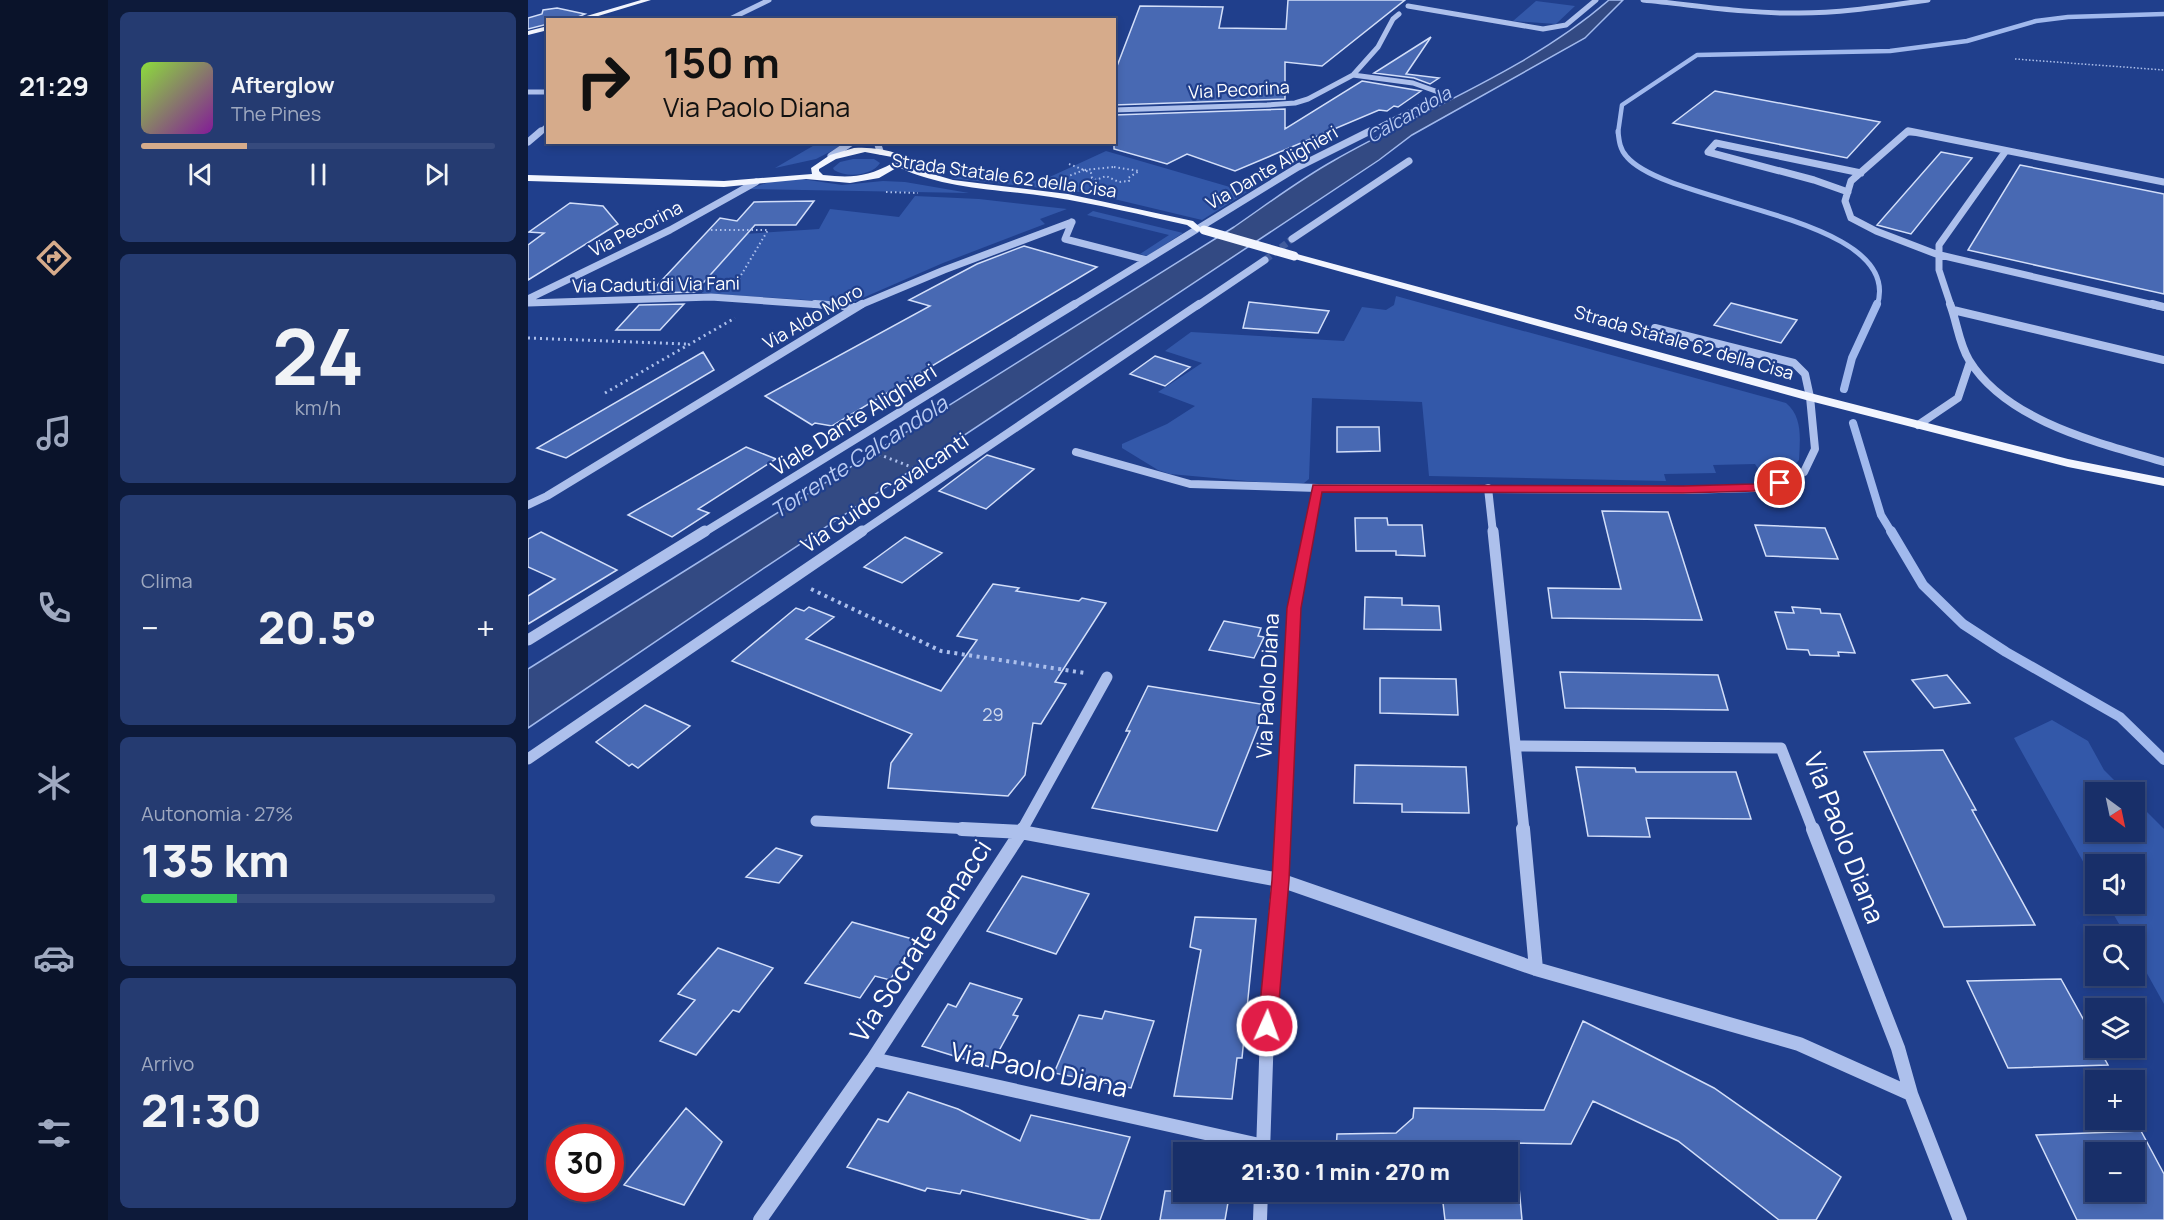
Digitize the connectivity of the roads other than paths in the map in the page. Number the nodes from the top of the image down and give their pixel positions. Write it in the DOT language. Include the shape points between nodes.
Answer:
graph roads {
  1 [pos="649,0"];
  2 [pos="769,0"];
  3 [pos="1412,0"];
  4 [pos="1596,0"];
  5 [pos="1643,0"];
  6 [pos="1649,0"];
  7 [pos="1928,0"];
  8 [pos="1408,6"];
  9 [pos="583,18"];
  10 [pos="732,18"];
  11 [pos="546,28"];
  12 [pos="528,33"];
  13 [pos="1353,75"];
  14 [pos="528,92"];
  15 [pos="546,92"];
  16 [pos="1116,110"];
  17 [pos="546,127"];
  18 [pos="528,142"];
  19 [pos="849,144"];
  20 [pos="879,147"];
  21 [pos="2005,152"];
  22 [pos="831,156"];
  23 [pos="1409,160"];
  24 [pos="822,162"];
  25 [pos="898,164"];
  26 [pos="528,170"];
  27 [pos="1861,173"];
  28 [pos="819,176"];
  29 [pos="876,176"];
  30 [pos="528,178"];
  31 [pos="756,182"];
  32 [pos="2164,182"];
  33 [pos="1848,192"];
  34 [pos="1201,230"];
  35 [pos="1293,239"];
  36 [pos="1936,254"];
  37 [pos="1147,260"];
  38 [pos="1265,260"];
  39 [pos="528,301"];
  40 [pos="855,307"];
  41 [pos="2164,307"];
  42 [pos="1953,310"];
  43 [pos="1655,328"];
  44 [pos="2164,360"];
  45 [pos="1970,362"];
  46 [pos="1810,397"];
  47 [pos="1918,425"];
  48 [pos="1076,452"];
  49 [pos="2164,462"];
  50 [pos="2164,482"];
  51 [pos="1317,488"];
  52 [pos="1488,488"];
  53 [pos="528,505"];
  54 [pos="528,640"];
  55 [pos="1107,677"];
  56 [pos="1516,746"];
  57 [pos="528,759"];
  58 [pos="816,821"];
  59 [pos="1021,832"];
  60 [pos="1281,880"];
  61 [pos="1536,969"];
  62 [pos="873,1059"];
  63 [pos="1911,1094"];
  64 [pos="1234,1142"];
  65 [pos="1264,1142"];
  66 [pos="1261,1202"];
  67 [pos="760,1220"];
  68 [pos="1260,1220"];
  69 [pos="1960,1220"];
  1 -- 9 [label="main road"];
  2 -- 10 [label="street"];
  3 -- 8 [label="street, Via Pecorina"];
  4 -- 8 [label="street" via="1566,25 1543,29"];
  5 -- 6 [label="street"];
  6 -- 7 [label="street" via="1724,10 1791,13 1869,9"];
  8 -- 13 [label="street, Via Pecorina" via="1393,19 1378,47"];
  11 -- 12 [label="main road"];
  13 -- 16 [label="street, Via Pecorina" via="1295,103"];
  13 -- 34 [label="street, Via Dante Alighieri" via="1425,86 1441,93 1298,167"];
  14 -- 15 [label="street"];
  17 -- 18 [label="street"];
  19 -- 22 [label="street"];
  20 -- 22 [label="main road, Strada Statale 62 della Cisa"];
  20 -- 25 [label="main road, Strada Statale 62 della Cisa" via="896,156"];
  21 -- 27 [label="street" via="1908,131"];
  21 -- 32 [label="street"];
  21 -- 36 [label="street" via="1938,245"];
  22 -- 24 [label="main road, Strada Statale 62 della Cisa"];
  23 -- 35 [label="street"];
  24 -- 26 [label="main road, Strada Statale 62 della Cisa" via="742,177"];
  24 -- 28 [label="main road" via="815,168"];
  25 -- 29 [label="main road, Strada Statale 62 della Cisa"];
  25 -- 34 [label="main road, Strada Statale 62 della Cisa" via="942,180 1093,201 1190,223"];
  27 -- 33 [label="street" via="1851,182"];
  27 -- 33 [label="street" via="1716,143 1708,152"];
  28 -- 29 [label="main road, Strada Statale 62 della Cisa" via="837,180"];
  28 -- 31 [label="main road, Strada Statale 62 della Cisa"];
  29 -- 34 [label="main road, Strada Statale 62 della Cisa" via="1092,204"];
  30 -- 31 [label="main road, Strada Statale 62 della Cisa"];
  31 -- 39 [label="street, Via Pecorina"];
  33 -- 36 [label="street" via="1845,201 1851,218"];
  34 -- 37 [label="street, Viale Dante Alighieri"];
  34 -- 46 [label="main road, Strada Statale 62 della Cisa, bridge"];
  36 -- 41 [label="street"];
  36 -- 42 [label="street"];
  37 -- 40 [label="street, Via Aldo Moro" via="1065,239 1072,222"];
  37 -- 54 [label="street, Viale Dante Alighieri"];
  38 -- 57 [label="street, Via Guido Cavalcanti"];
  39 -- 40 [label="street, Via Caduti di Via Fani" via="727,298"];
  40 -- 53 [label="street, Via Aldo Moro"];
  42 -- 44 [label="street"];
  42 -- 45 [label="street"];
  43 -- 46 [label="street" via="1794,363 1805,374"];
  45 -- 47 [label="street" via="1958,398"];
  45 -- 49 [label="street" via="2000,395 2020,410 2075,434"];
  46 -- 47 [label="main road, Strada Statale 62 della Cisa"];
  46 -- 52 [label="street" via="1815,449 1804,472 1780,483 1754,488 1683,490"];
  47 -- 50 [label="main road, Strada Statale 62 della Cisa" via="2068,463"];
  48 -- 51 [label="street" via="1190,484"];
  51 -- 52 [label="street"];
  51 -- 60 [label="street, Via Paolo Diana" via="1294,608"];
  52 -- 56 [label="street"];
  55 -- 59 [label="street, Via Socrate Benacci"];
  56 -- 61 [label="street"];
  56 -- 63 [label="street, Via Paolo Diana" via="1781,748 1898,1048"];
  58 -- 59 [label="street"];
  59 -- 60 [label="street"];
  59 -- 62 [label="street, Via Socrate Benacci"];
  60 -- 61 [label="street"];
  60 -- 65 [label="street, Via Paolo Diana" via="1268,1002"];
  61 -- 63 [label="street" via="1799,1044"];
  62 -- 64 [label="street, Via Paolo Diana"];
  62 -- 67 [label="street, Via Socrate Benacci"];
  63 -- 69 [label="street, Via Paolo Diana"];
  66 -- 68 [label="street"];
}
